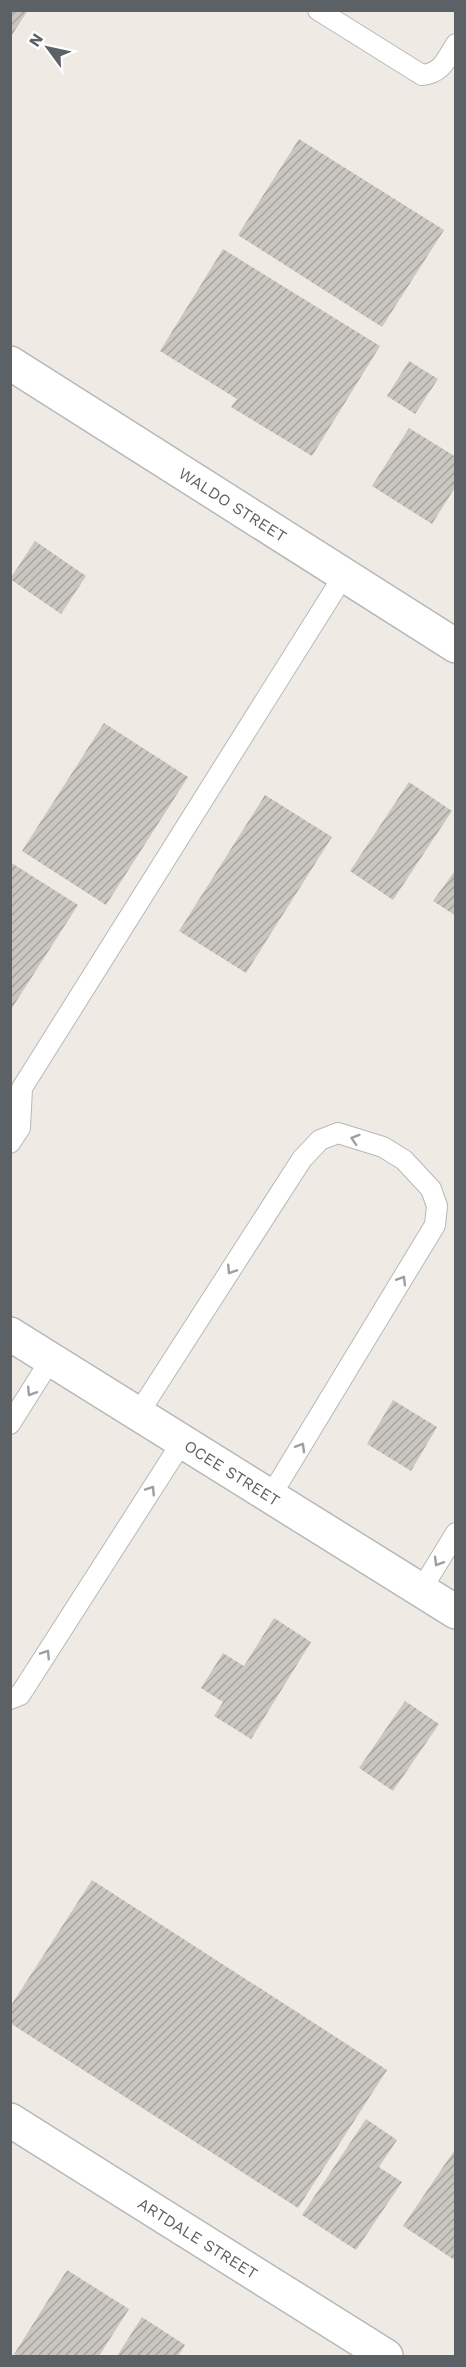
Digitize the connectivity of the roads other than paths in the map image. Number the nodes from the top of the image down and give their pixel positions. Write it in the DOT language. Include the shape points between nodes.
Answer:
graph roads {
  1 [pos="318,10"];
  2 [pos="456,44"];
  3 [pos="10,363"];
  4 [pos="344,575"];
  5 [pos="456,646"];
  6 [pos="10,1143"];
  7 [pos="10,1334"];
  8 [pos="51,1359"];
  9 [pos="138,1414"];
  10 [pos="10,1424"];
  11 [pos="182,1442"];
  12 [pos="270,1497"];
  13 [pos="456,1533"];
  14 [pos="421,1590"];
  15 [pos="456,1612"];
  16 [pos="10,1699"];
  17 [pos="10,2121"];
  18 [pos="386,2356"];
  1 -- 2 [label="lane" via="422,75 434,74"];
  3 -- 4 [label="street, WALDO STREET"];
  4 -- 5 [label="street, WALDO STREET"];
  4 -- 6 [label="lane" via="22,1088 20,1128"];
  7 -- 8 [label="street, OCEE STREET"];
  8 -- 9 [label="street, OCEE STREET"];
  8 -- 10 [label="lane, one-way"];
  9 -- 11 [label="street, OCEE STREET"];
  12 -- 9 [label="lane, one-way" via="435,1225 437,1206 431,1189 404,1160 383,1147 338,1133 320,1140 302,1159"];
  11 -- 12 [label="street, OCEE STREET"];
  16 -- 11 [label="lane, one-way" via="20,1695"];
  12 -- 14 [label="street, OCEE STREET"];
  13 -- 14 [label="lane, one-way"];
  14 -- 15 [label="street, OCEE STREET"];
  17 -- 18 [label="street, ARTDALE STREET"];
}
